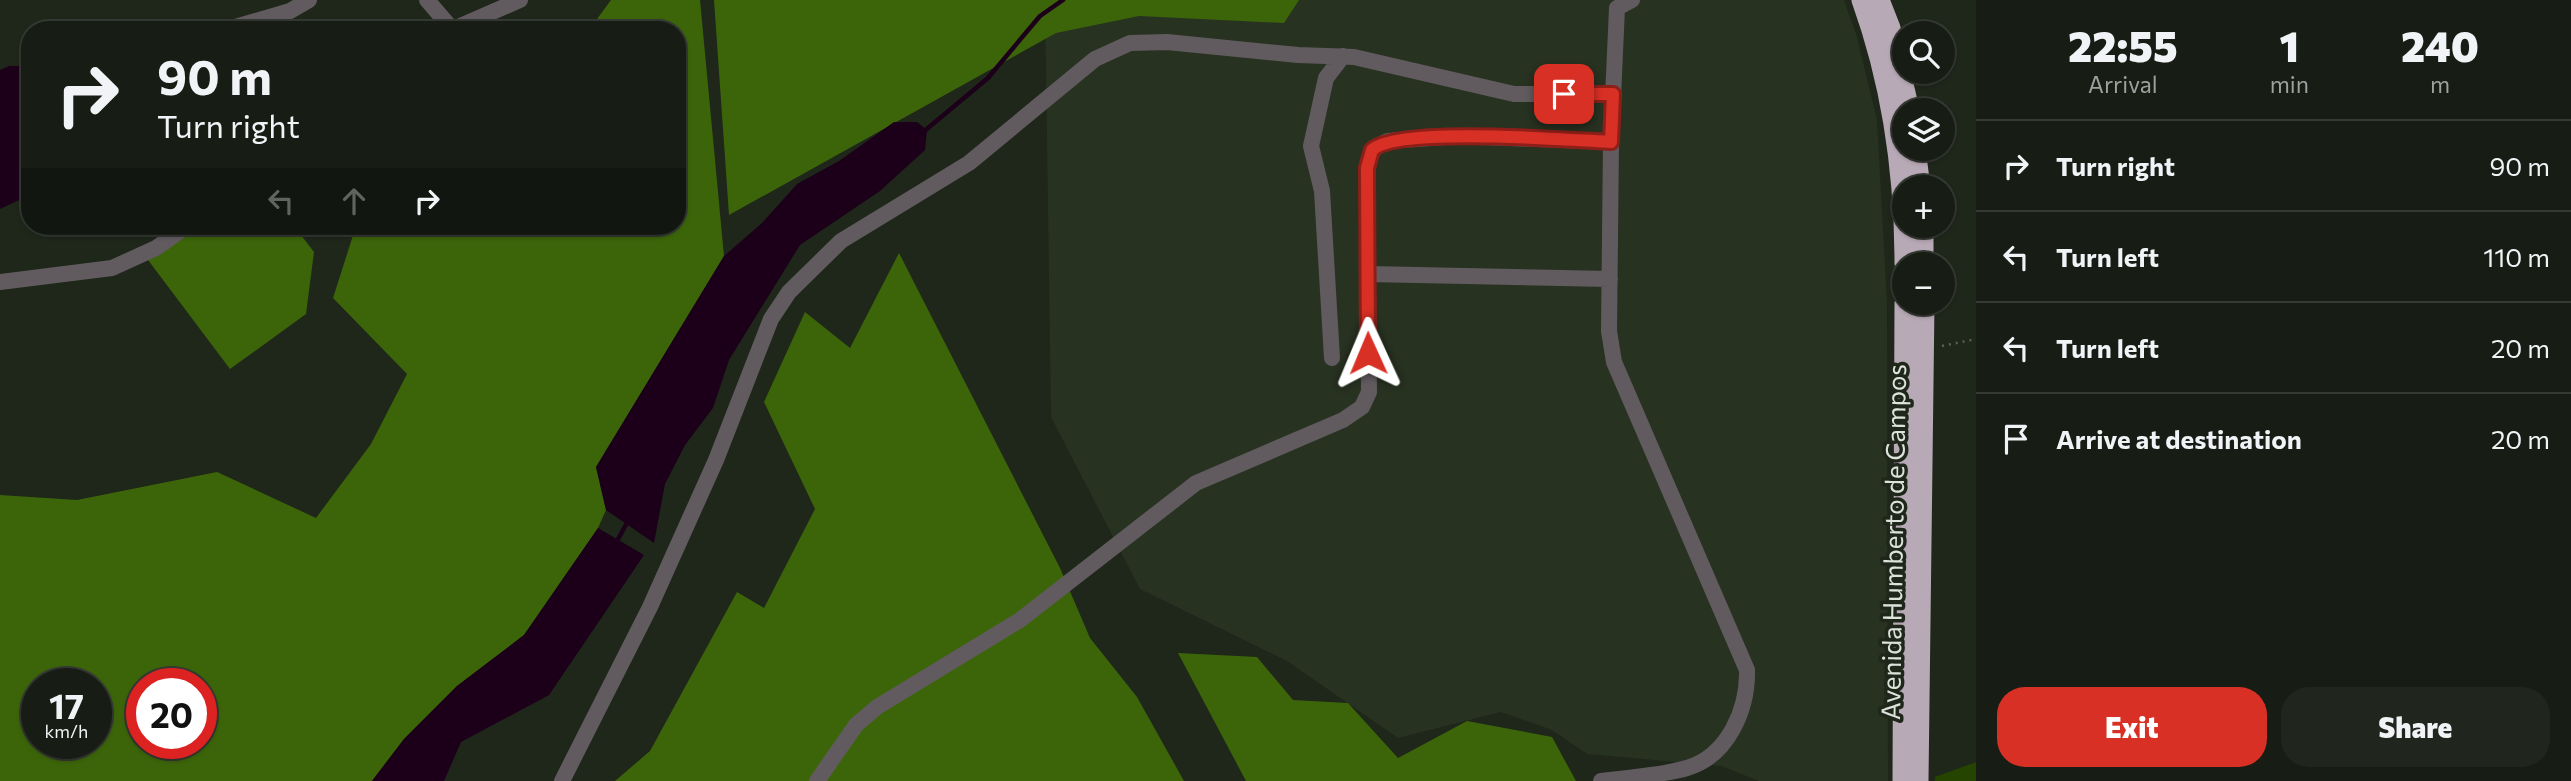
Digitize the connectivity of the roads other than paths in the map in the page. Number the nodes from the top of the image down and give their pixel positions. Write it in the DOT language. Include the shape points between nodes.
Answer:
graph roads {
  1 [pos="309,0"];
  2 [pos="427,0"];
  3 [pos="520,0"];
  4 [pos="1632,0"];
  5 [pos="1863,0"];
  6 [pos="1879,0"];
  7 [pos="258,21"];
  8 [pos="444,21"];
  9 [pos="470,21"];
  10 [pos="1343,56"];
  11 [pos="1613,94"];
  12 [pos="1906,98"];
  13 [pos="1611,142"];
  14 [pos="1905,175"];
  15 [pos="174,235"];
  16 [pos="1368,274"];
  17 [pos="1610,279"];
  18 [pos="0,282"];
  19 [pos="1905,315"];
  20 [pos="1924,315"];
  21 [pos="1332,358"];
  22 [pos="1913,650"];
  23 [pos="1912,730"];
  24 [pos="562,781"];
  25 [pos="817,781"];
  26 [pos="1601,781"];
  27 [pos="1903,781"];
  28 [pos="1918,781"];
  1 -- 7 [label="lane" via="290,12"];
  2 -- 8 [label="lane"];
  3 -- 9 [label="lane"];
  4 -- 11 [label="lane" via="1617,8"];
  5 -- 14 [label="highway" via="1884,64"];
  6 -- 12 [label="highway"];
  10 -- 11 [label="lane" via="1514,94"];
  10 -- 21 [label="lane" via="1326,78 1311,146 1321,191"];
  10 -- 24 [label="lane" via="1167,42 1130,43 1113,49 969,163 841,241 810,269 771,318 716,460 650,607"];
  11 -- 13 [label="lane"];
  13 -- 16 [label="lane" via="1460,136 1377,145 1367,168"];
  13 -- 17 [label="lane"];
  15 -- 18 [label="lane" via="112,268"];
  16 -- 17 [label="lane"];
  16 -- 25 [label="lane" via="1369,392 1362,407 1343,420 1196,483 1020,620 877,707 856,725"];
  17 -- 26 [label="lane" via="1609,331 1618,375 1747,670 1748,693 1730,733 1711,755 1688,768"];
  19 -- 22 [label="highway, Avenida Humberto de Campos"];
  20 -- 22 [label="highway, Avenida Humberto de Campos"];
  22 -- 23 [label="highway, Avenida Humberto de Campos"];
  23 -- 27 [label="highway, Avenida Humberto de Campos"];
  23 -- 28 [label="highway, Avenida Humberto de Campos"];
}
